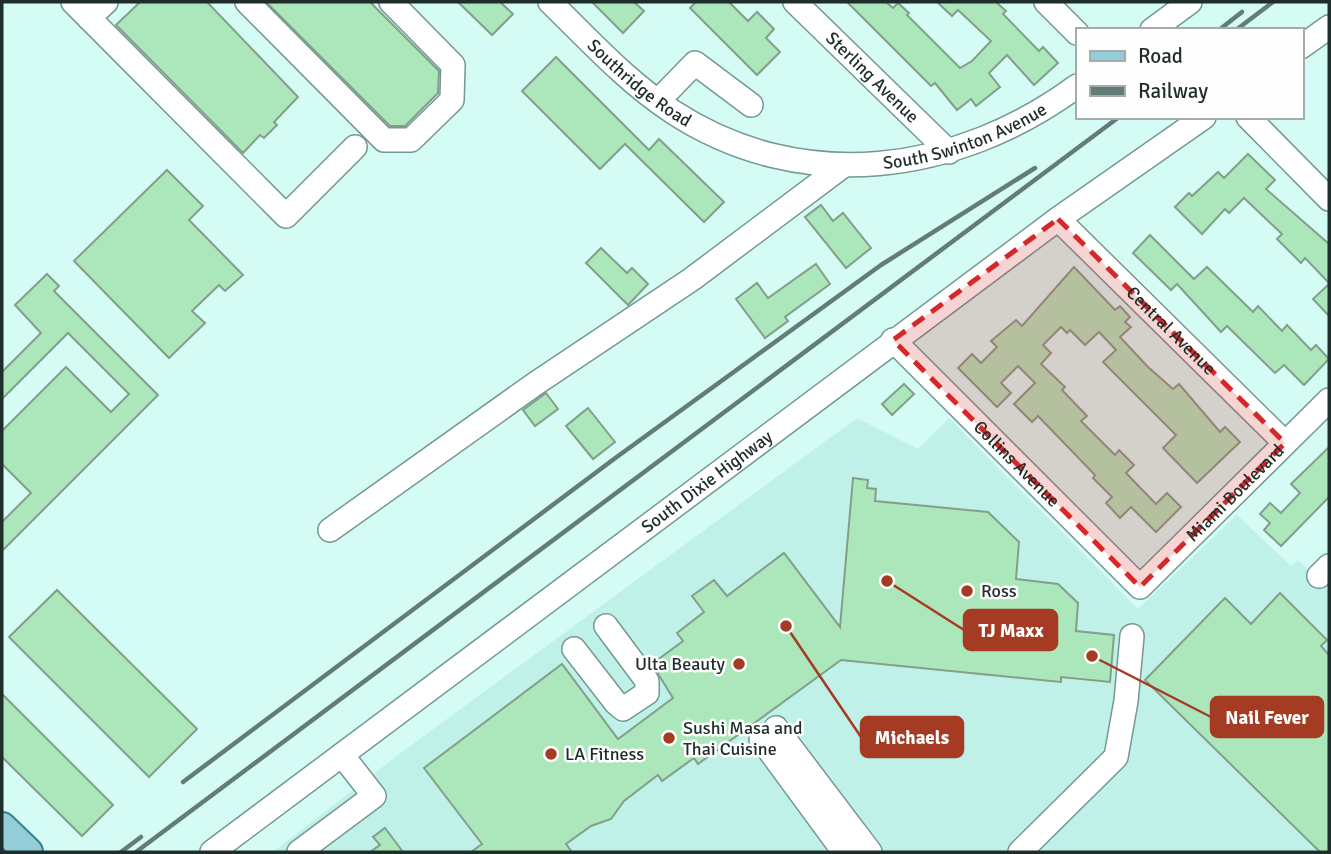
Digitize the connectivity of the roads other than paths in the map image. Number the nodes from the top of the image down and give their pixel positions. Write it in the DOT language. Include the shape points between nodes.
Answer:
graph roads {
  1 [pos="106,2"];
  2 [pos="247,2"];
  3 [pos="391,2"];
  4 [pos="550,2"];
  5 [pos="795,2"];
  6 [pos="1046,2"];
  7 [pos="1190,2"];
  8 [pos="81,10"];
  9 [pos="1329,27"];
  10 [pos="1155,28"];
  11 [pos="1076,32"];
  12 [pos="1303,46"];
  13 [pos="1076,87"];
  14 [pos="658,101"];
  15 [pos="751,105"];
  16 [pos="1201,119"];
  17 [pos="1250,119"];
  18 [pos="741,145"];
  19 [pos="355,147"];
  20 [pos="949,152"];
  21 [pos="844,165"];
  22 [pos="1326,191"];
  23 [pos="1058,219"];
  24 [pos="894,340"];
  25 [pos="1329,400"];
  26 [pos="1285,443"];
  27 [pos="330,530"];
  28 [pos="1140,587"];
  29 [pos="606,626"];
  30 [pos="1132,636"];
  31 [pos="574,649"];
  32 [pos="342,755"];
  33 [pos="2,827"];
  34 [pos="27,852"];
  35 [pos="212,852"];
  36 [pos="299,852"];
  37 [pos="844,852"];
  38 [pos="870,852"];
  39 [pos="1020,852"];
  1 -- 8 [label="street"];
  2 -- 3 [label="street" via="384,141 411,140 452,100 453,65"];
  4 -- 14 [label="street, Southridge Road" via="622,73"];
  5 -- 20 [label="street, Sterling Avenue"];
  6 -- 11 [label="street"];
  7 -- 10 [label="street"];
  8 -- 19 [label="street" via="286,216"];
  9 -- 12 [label="street"];
  13 -- 20 [label="street, South Swinton Avenue" via="1021,124"];
  14 -- 15 [label="street" via="695,62"];
  14 -- 18 [label="street, Southridge Road"];
  16 -- 23 [label="street, South Dixie Highway"];
  17 -- 22 [label="street"];
  18 -- 21 [label="street, South Swinton Avenue" via="794,159"];
  20 -- 21 [label="street, South Swinton Avenue" via="885,164"];
  21 -- 27 [label="street" via="692,279"];
  23 -- 24 [label="street, South Dixie Highway"];
  23 -- 26 [label="street, Central Avenue"];
  24 -- 28 [label="street, Collins Avenue"];
  24 -- 32 [label="street, South Dixie Highway"];
  25 -- 26 [label="street, Miami Boulevard"];
  26 -- 28 [label="street, Miami Boulevard"];
  29 -- 31 [label="street" via="649,688 630,707 623,709 615,703"];
  30 -- 39 [label="street" via="1116,757"];
  32 -- 35 [label="street, South Dixie Highway"];
  32 -- 36 [label="street" via="374,796"];
  33 -- 34 [label="main road"];
  37 -- 38 [label="street" via="769,734"];
}
